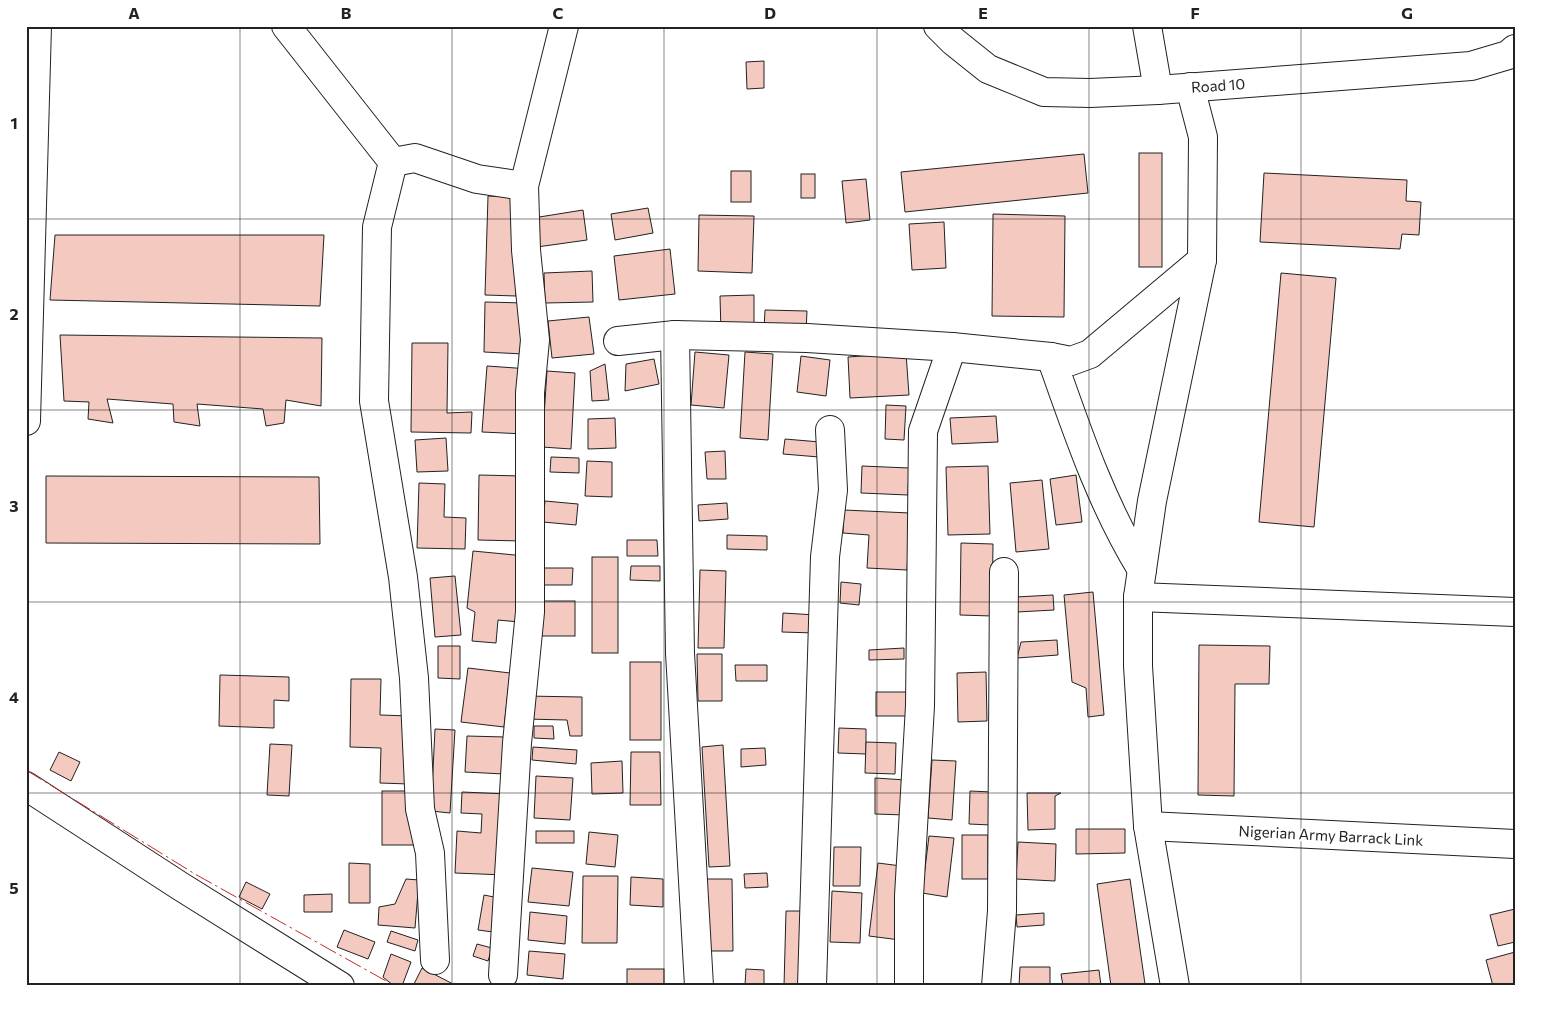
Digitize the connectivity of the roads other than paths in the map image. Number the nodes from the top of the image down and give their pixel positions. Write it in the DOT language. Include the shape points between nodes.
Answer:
graph roads {
  1 [pos="38,26"];
  2 [pos="286,26"];
  3 [pos="564,26"];
  4 [pos="938,26"];
  5 [pos="1147,26"];
  6 [pos="1515,49"];
  7 [pos="1190,87"];
  8 [pos="1158,90"];
  9 [pos="393,162"];
  10 [pos="524,186"];
  11 [pos="1202,260"];
  12 [pos="675,335"];
  13 [pos="618,341"];
  14 [pos="952,348"];
  15 [pos="1051,356"];
  16 [pos="26,421"];
  17 [pos="830,430"];
  18 [pos="1004,572"];
  19 [pos="1140,584"];
  20 [pos="1515,612"];
  21 [pos="26,786"];
  22 [pos="1148,826"];
  23 [pos="1515,844"];
  24 [pos="435,960"];
  25 [pos="503,975"];
  26 [pos="340,986"];
  27 [pos="699,986"];
  28 [pos="812,986"];
  29 [pos="910,986"];
  30 [pos="996,986"];
  31 [pos="1175,986"];
  1 -- 16 [label="street"];
  2 -- 9 [label="street"];
  3 -- 10 [label="street"];
  4 -- 8 [label="street, Road 10" via="988,69 1044,92"];
  5 -- 8 [label="street"];
  6 -- 7 [label="street, Road 10" via="1508,55 1471,66"];
  7 -- 8 [label="street, Road 10"];
  7 -- 11 [label="street" via="1204,137"];
  9 -- 10 [label="street" via="415,158 477,180"];
  9 -- 24 [label="street" via="377,227 374,400 414,678 420,809 430,853"];
  10 -- 25 [label="street" via="526,250 535,340 530,394 530,612 517,743"];
  11 -- 15 [label="street" via="1090,354 1071,361"];
  11 -- 19 [label="street" via="1152,501"];
  12 -- 13 [label="street"];
  12 -- 14 [label="street" via="807,338"];
  12 -- 27 [label="street" via="680,653"];
  14 -- 15 [label="street"];
  14 -- 29 [label="street" via="923,431 920,706 909,896"];
  15 -- 19 [label="street" via="1098,488"];
  17 -- 28 [label="street" via="833,490 825,556"];
  18 -- 30 [label="street" via="1002,911"];
  19 -- 20 [label="street"];
  19 -- 22 [label="street" via="1138,666"];
  21 -- 26 [label="street"];
  22 -- 23 [label="street, Nigerian Army Barrack Link"];
  22 -- 31 [label="street"];
}
